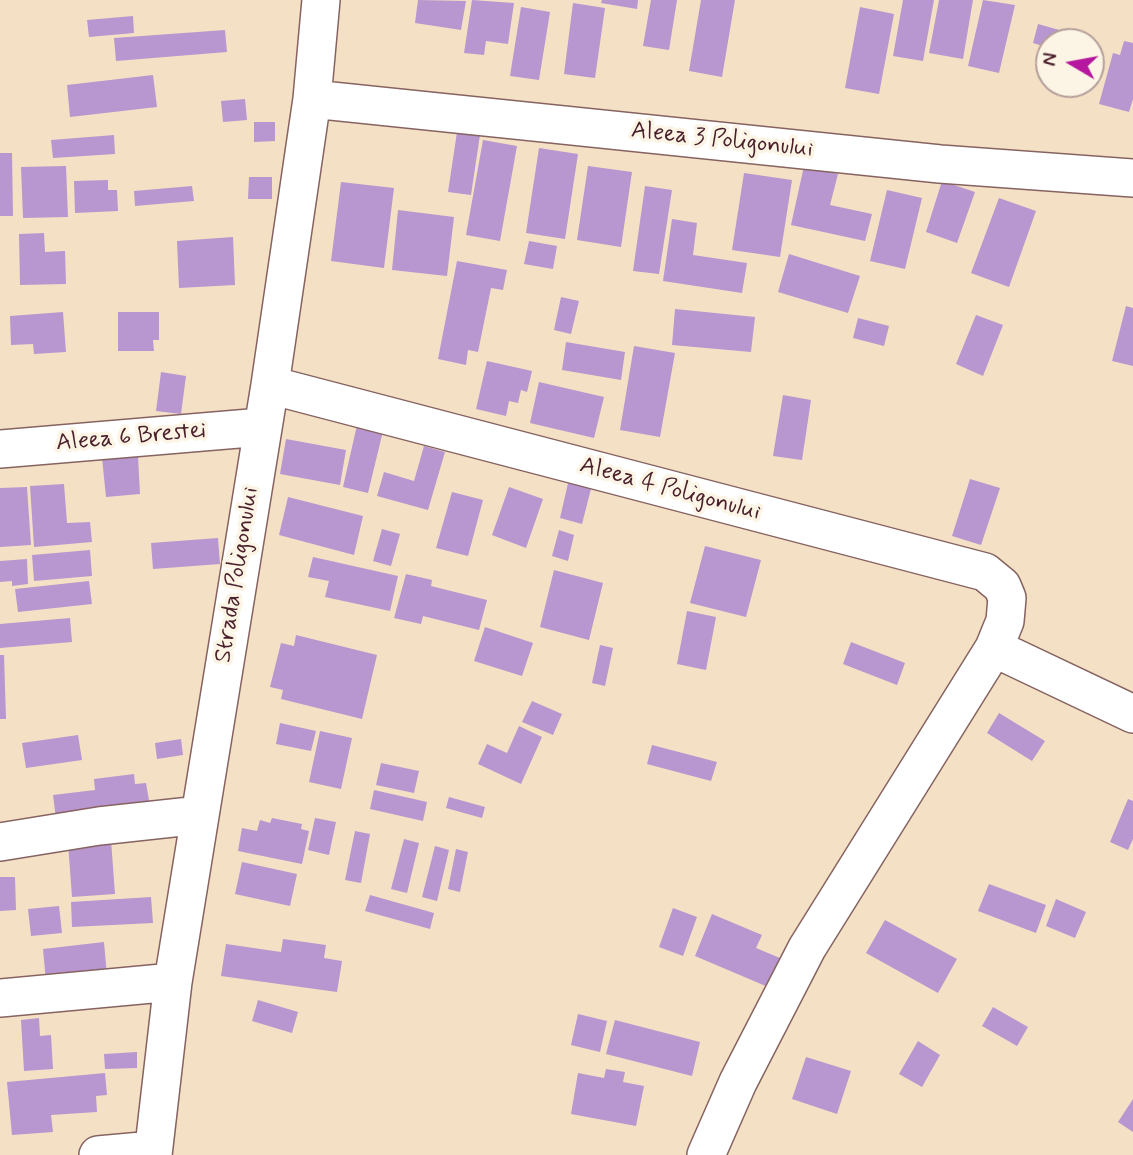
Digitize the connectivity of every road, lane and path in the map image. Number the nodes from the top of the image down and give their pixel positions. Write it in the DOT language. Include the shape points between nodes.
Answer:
graph roads {
  1 [pos="321,0"];
  2 [pos="312,99"];
  3 [pos="1133,178"];
  4 [pos="270,385"];
  5 [pos="262,427"];
  6 [pos="0,449"];
  7 [pos="994,648"];
  8 [pos="1133,714"];
  9 [pos="200,815"];
  10 [pos="0,842"];
  11 [pos="173,982"];
  12 [pos="0,998"];
  13 [pos="153,1152"];
  14 [pos="98,1155"];
  15 [pos="706,1155"];
  1 -- 2 [label="street, Strada Poligonului"];
  2 -- 3 [label="street, Aleea 3 Poligonului" via="940,164"];
  2 -- 4 [label="street, Strada Poligonului"];
  4 -- 5 [label="street, Strada Poligonului"];
  4 -- 7 [label="street, Aleea 4 Poligonului" via="985,572 1002,586 1007,598 1005,621"];
  5 -- 6 [label="street, Aleea 6 Brestei"];
  5 -- 9 [label="street, Strada Poligonului"];
  7 -- 8 [label="street"];
  7 -- 15 [label="street, Aleea 4 Poligonului" via="807,948"];
  9 -- 10 [label="street"];
  9 -- 11 [label="street, Strada Poligonului"];
  11 -- 12 [label="street"];
  11 -- 13 [label="street, Strada Poligonului"];
  13 -- 14 [label="street, Strada Poligonului"];
}
